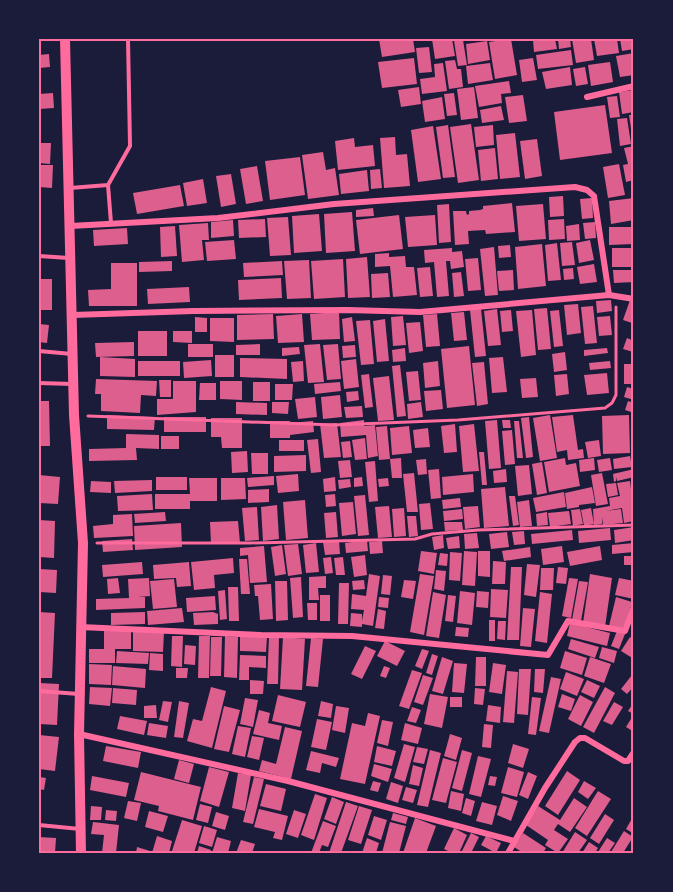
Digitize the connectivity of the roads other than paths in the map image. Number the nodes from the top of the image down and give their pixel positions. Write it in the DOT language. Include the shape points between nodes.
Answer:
graph roads {
  1 [pos="65,39"];
  2 [pos="128,39"];
  3 [pos="634,86"];
  4 [pos="587,97"];
  5 [pos="108,185"];
  6 [pos="69,188"];
  7 [pos="111,224"];
  8 [pos="70,226"];
  9 [pos="39,256"];
  10 [pos="70,258"];
  11 [pos="609,295"];
  12 [pos="634,299"];
  13 [pos="73,315"];
  14 [pos="39,351"];
  15 [pos="72,354"];
  16 [pos="39,383"];
  17 [pos="73,384"];
  18 [pos="634,607"];
  19 [pos="86,627"];
  20 [pos="39,691"];
  21 [pos="79,694"];
  22 [pos="79,734"];
  23 [pos="634,752"];
  24 [pos="39,825"];
  25 [pos="81,829"];
  26 [pos="514,841"];
  27 [pos="81,853"];
  28 [pos="508,853"];
  1 -- 6 [label="street"];
  2 -- 5 [label="lane" via="130,146"];
  3 -- 4 [label="street"];
  5 -- 6 [label="lane"];
  5 -- 7 [label="lane"];
  6 -- 8 [label="street"];
  7 -- 8 [label="street"];
  7 -- 11 [label="street" via="575,187 594,196"];
  8 -- 10 [label="street"];
  9 -- 10 [label="lane"];
  10 -- 13 [label="street"];
  11 -- 12 [label="street"];
  11 -- 13 [label="street" via="420,312 300,310"];
  13 -- 15 [label="street"];
  14 -- 15 [label="lane"];
  15 -- 17 [label="street"];
  16 -- 17 [label="lane"];
  17 -- 19 [label="street"];
  18 -- 19 [label="street" via="625,631 568,621 548,655 352,636"];
  19 -- 21 [label="street"];
  20 -- 21 [label="lane"];
  21 -- 22 [label="street"];
  22 -- 25 [label="street"];
  22 -- 26 [label="street" via="288,781"];
  23 -- 26 [label="street" via="624,761 580,738 544,788"];
  24 -- 25 [label="lane"];
  25 -- 27 [label="street"];
  26 -- 28 [label="street"];
}
